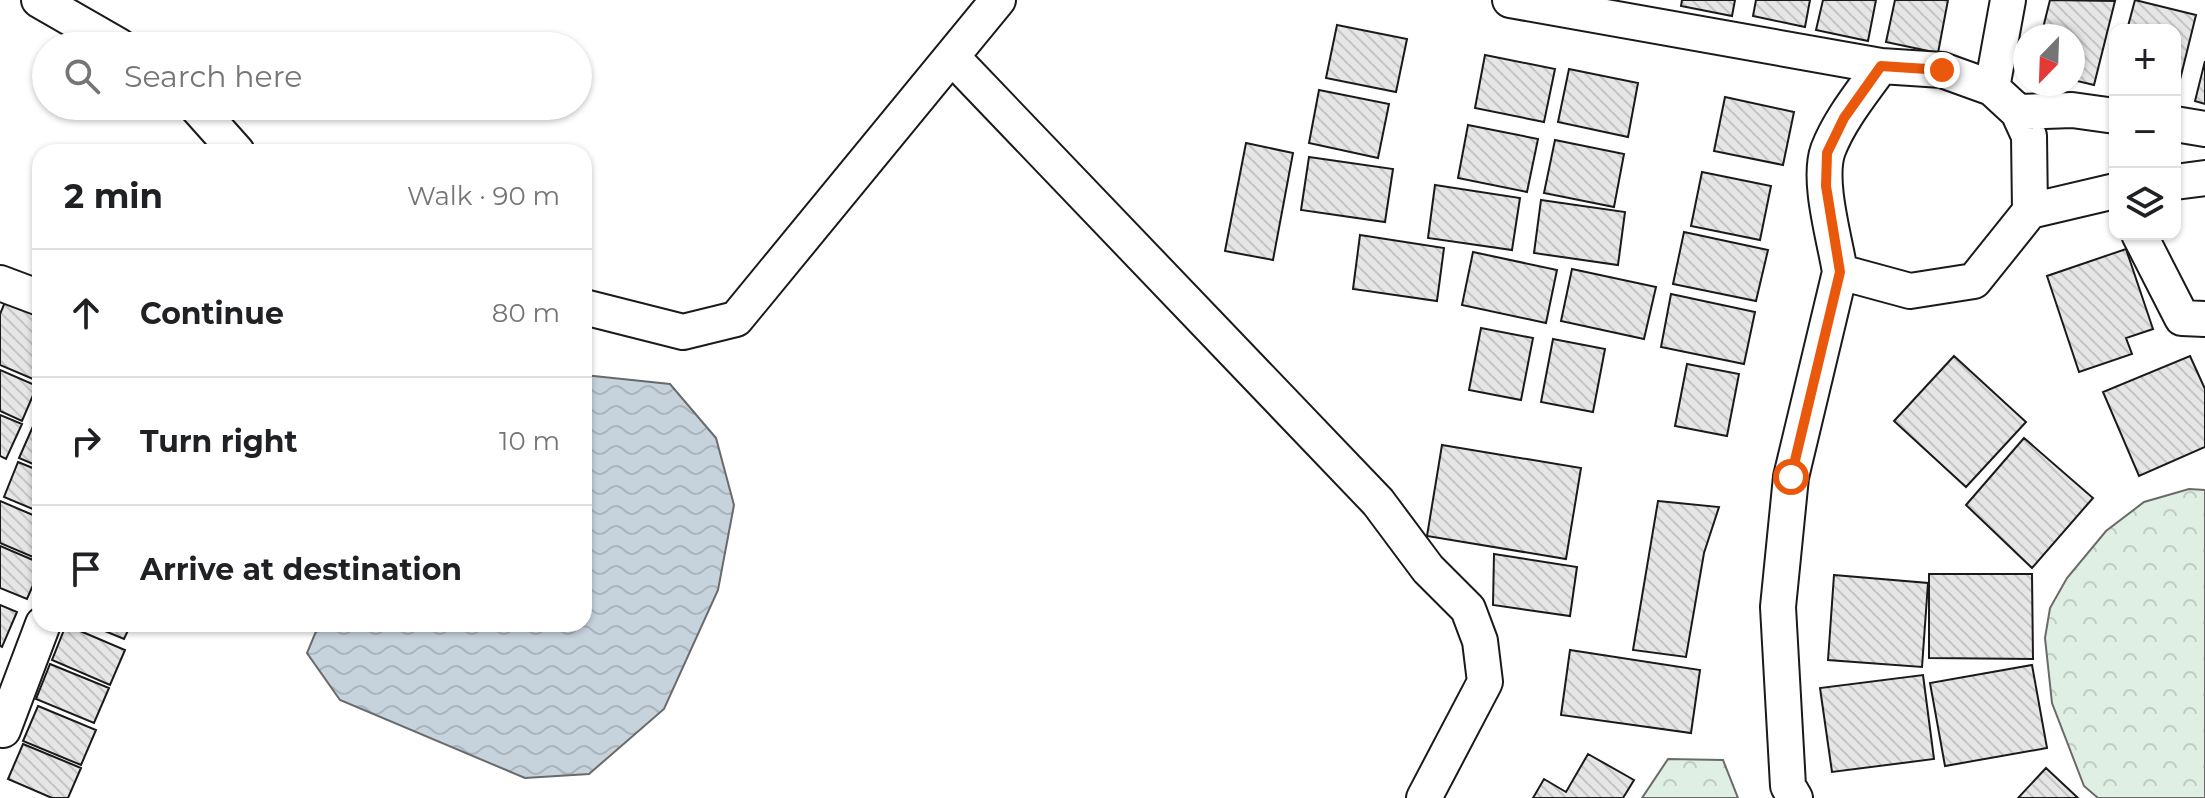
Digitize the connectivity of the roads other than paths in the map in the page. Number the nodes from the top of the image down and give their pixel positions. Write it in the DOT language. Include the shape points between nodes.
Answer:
graph roads {
  1 [pos="39,0"];
  2 [pos="998,0"];
  3 [pos="1510,0"];
  4 [pos="2008,0"];
  5 [pos="94,14"];
  6 [pos="108,32"];
  7 [pos="952,57"];
  8 [pos="1881,66"];
  9 [pos="1992,88"];
  10 [pos="2018,112"];
  11 [pos="2109,115"];
  12 [pos="208,120"];
  13 [pos="2181,125"];
  14 [pos="2205,129"];
  15 [pos="230,144"];
  16 [pos="2205,178"];
  17 [pos="2181,181"];
  18 [pos="2109,192"];
  19 [pos="2030,211"];
  20 [pos="2142,240"];
  21 [pos="1840,272"];
  22 [pos="0,283"];
  23 [pos="32,295"];
  24 [pos="592,309"];
  25 [pos="2205,319"];
  26 [pos="40,632"];
  27 [pos="3,730"];
  28 [pos="1424,798"];
  29 [pos="1795,798"];
  1 -- 5 [label="street"];
  2 -- 7 [label="street"];
  3 -- 8 [label="street"];
  4 -- 9 [label="street"];
  5 -- 6 [label="street"];
  7 -- 24 [label="street" via="736,319 683,332"];
  7 -- 28 [label="street" via="1378,502 1428,569 1468,609 1480,641 1485,682"];
  8 -- 9 [label="street" via="1942,70"];
  8 -- 21 [label="street" via="1844,118 1827,153 1826,186"];
  9 -- 10 [label="street"];
  10 -- 11 [label="street"];
  10 -- 19 [label="street" via="2029,136"];
  12 -- 15 [label="street"];
  13 -- 14 [label="street"];
  16 -- 17 [label="street"];
  18 -- 19 [label="street"];
  19 -- 21 [label="street" via="1974,281 1910,291"];
  20 -- 25 [label="street" via="2182,318"];
  21 -- 29 [label="street" via="1791,477 1778,607 1788,786"];
  22 -- 23 [label="street"];
  26 -- 27 [label="street"];
}
